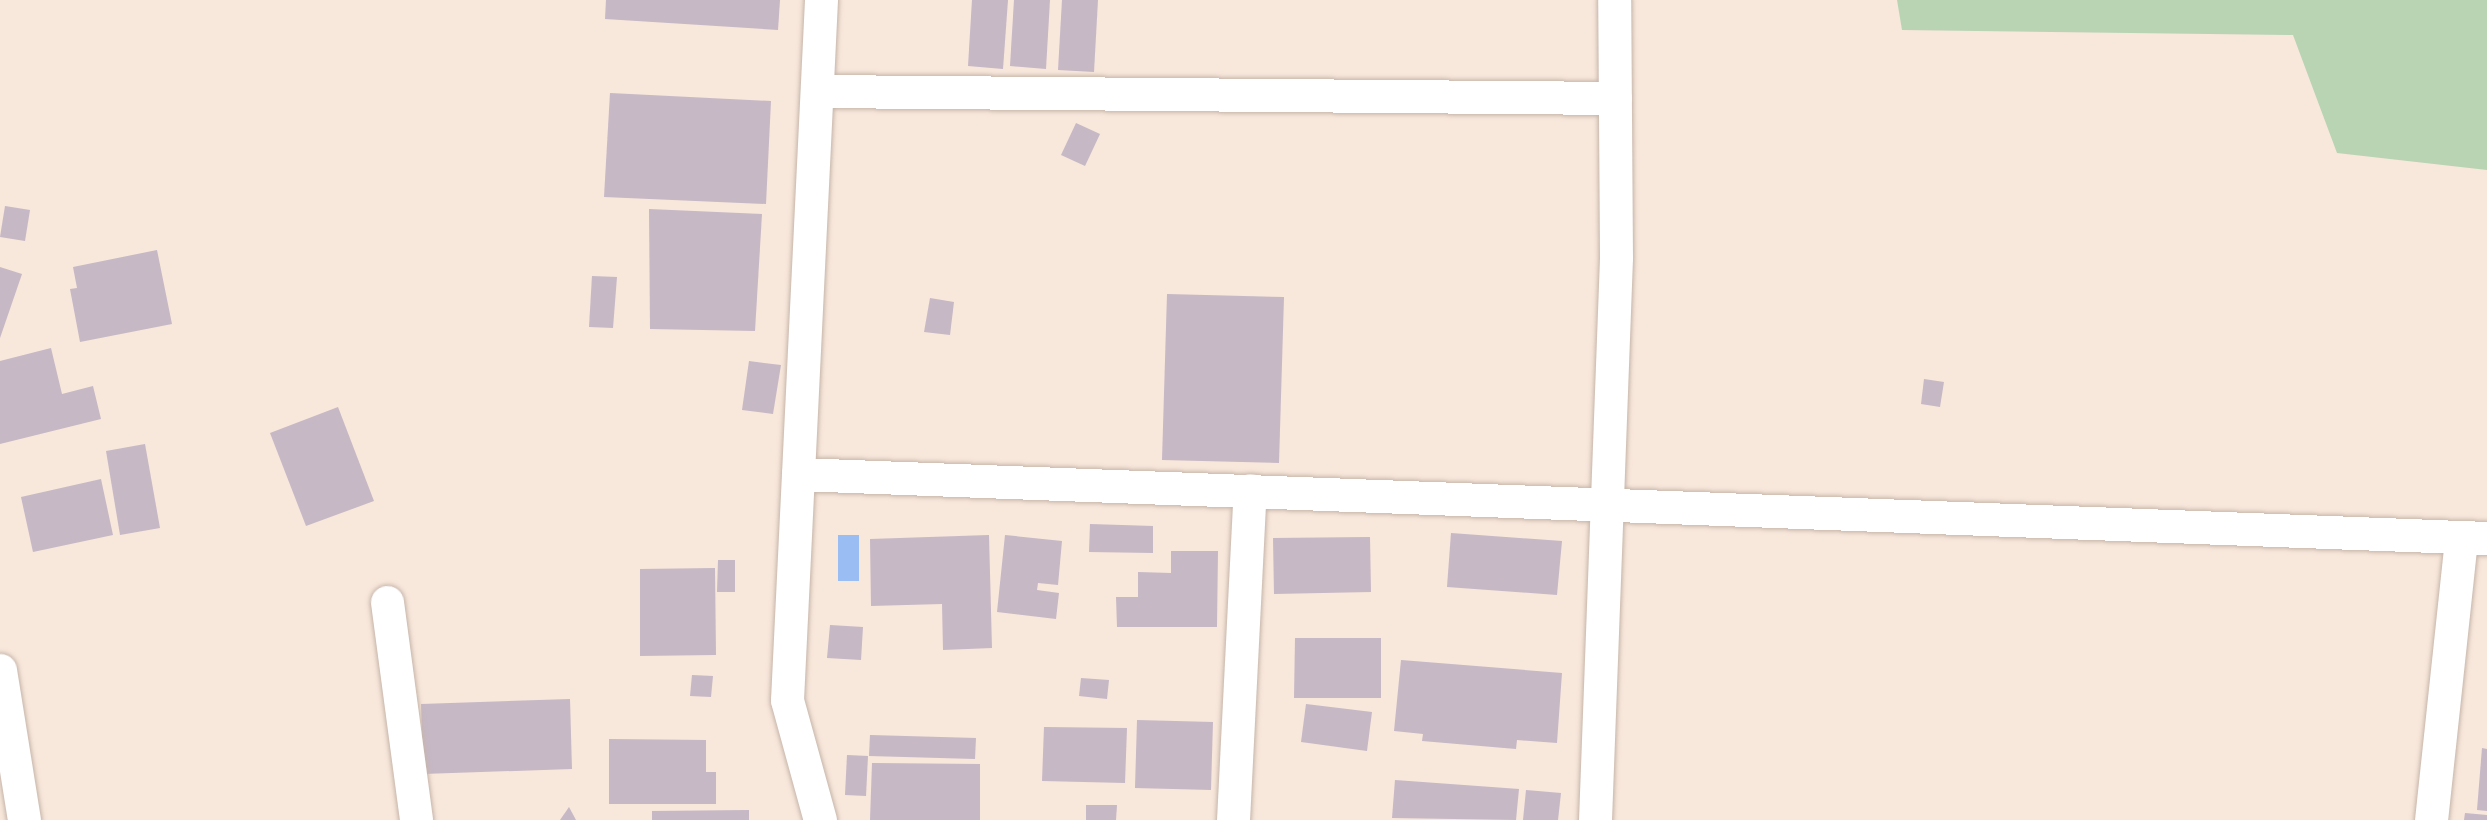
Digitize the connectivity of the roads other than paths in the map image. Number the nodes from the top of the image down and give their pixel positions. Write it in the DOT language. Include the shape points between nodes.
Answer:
graph roads {
  1 [pos="821,0"];
  2 [pos="1614,0"];
  3 [pos="817,91"];
  4 [pos="1615,98"];
  5 [pos="798,474"];
  6 [pos="1250,490"];
  7 [pos="1605,502"];
  8 [pos="2474,538"];
  9 [pos="387,602"];
  10 [pos="0,670"];
  11 [pos="24,820"];
  12 [pos="416,820"];
  13 [pos="820,820"];
  14 [pos="1233,820"];
  15 [pos="1595,820"];
  16 [pos="2431,820"];
  1 -- 3 [label="street"];
  2 -- 4 [label="street"];
  3 -- 4 [label="street"];
  3 -- 5 [label="street"];
  4 -- 7 [label="street" via="1616,257"];
  5 -- 6 [label="street"];
  5 -- 13 [label="street" via="787,700"];
  6 -- 7 [label="street"];
  6 -- 14 [label="street"];
  7 -- 8 [label="street"];
  7 -- 15 [label="street"];
  8 -- 16 [label="street"];
  9 -- 12 [label="street"];
  10 -- 11 [label="street"];
}
